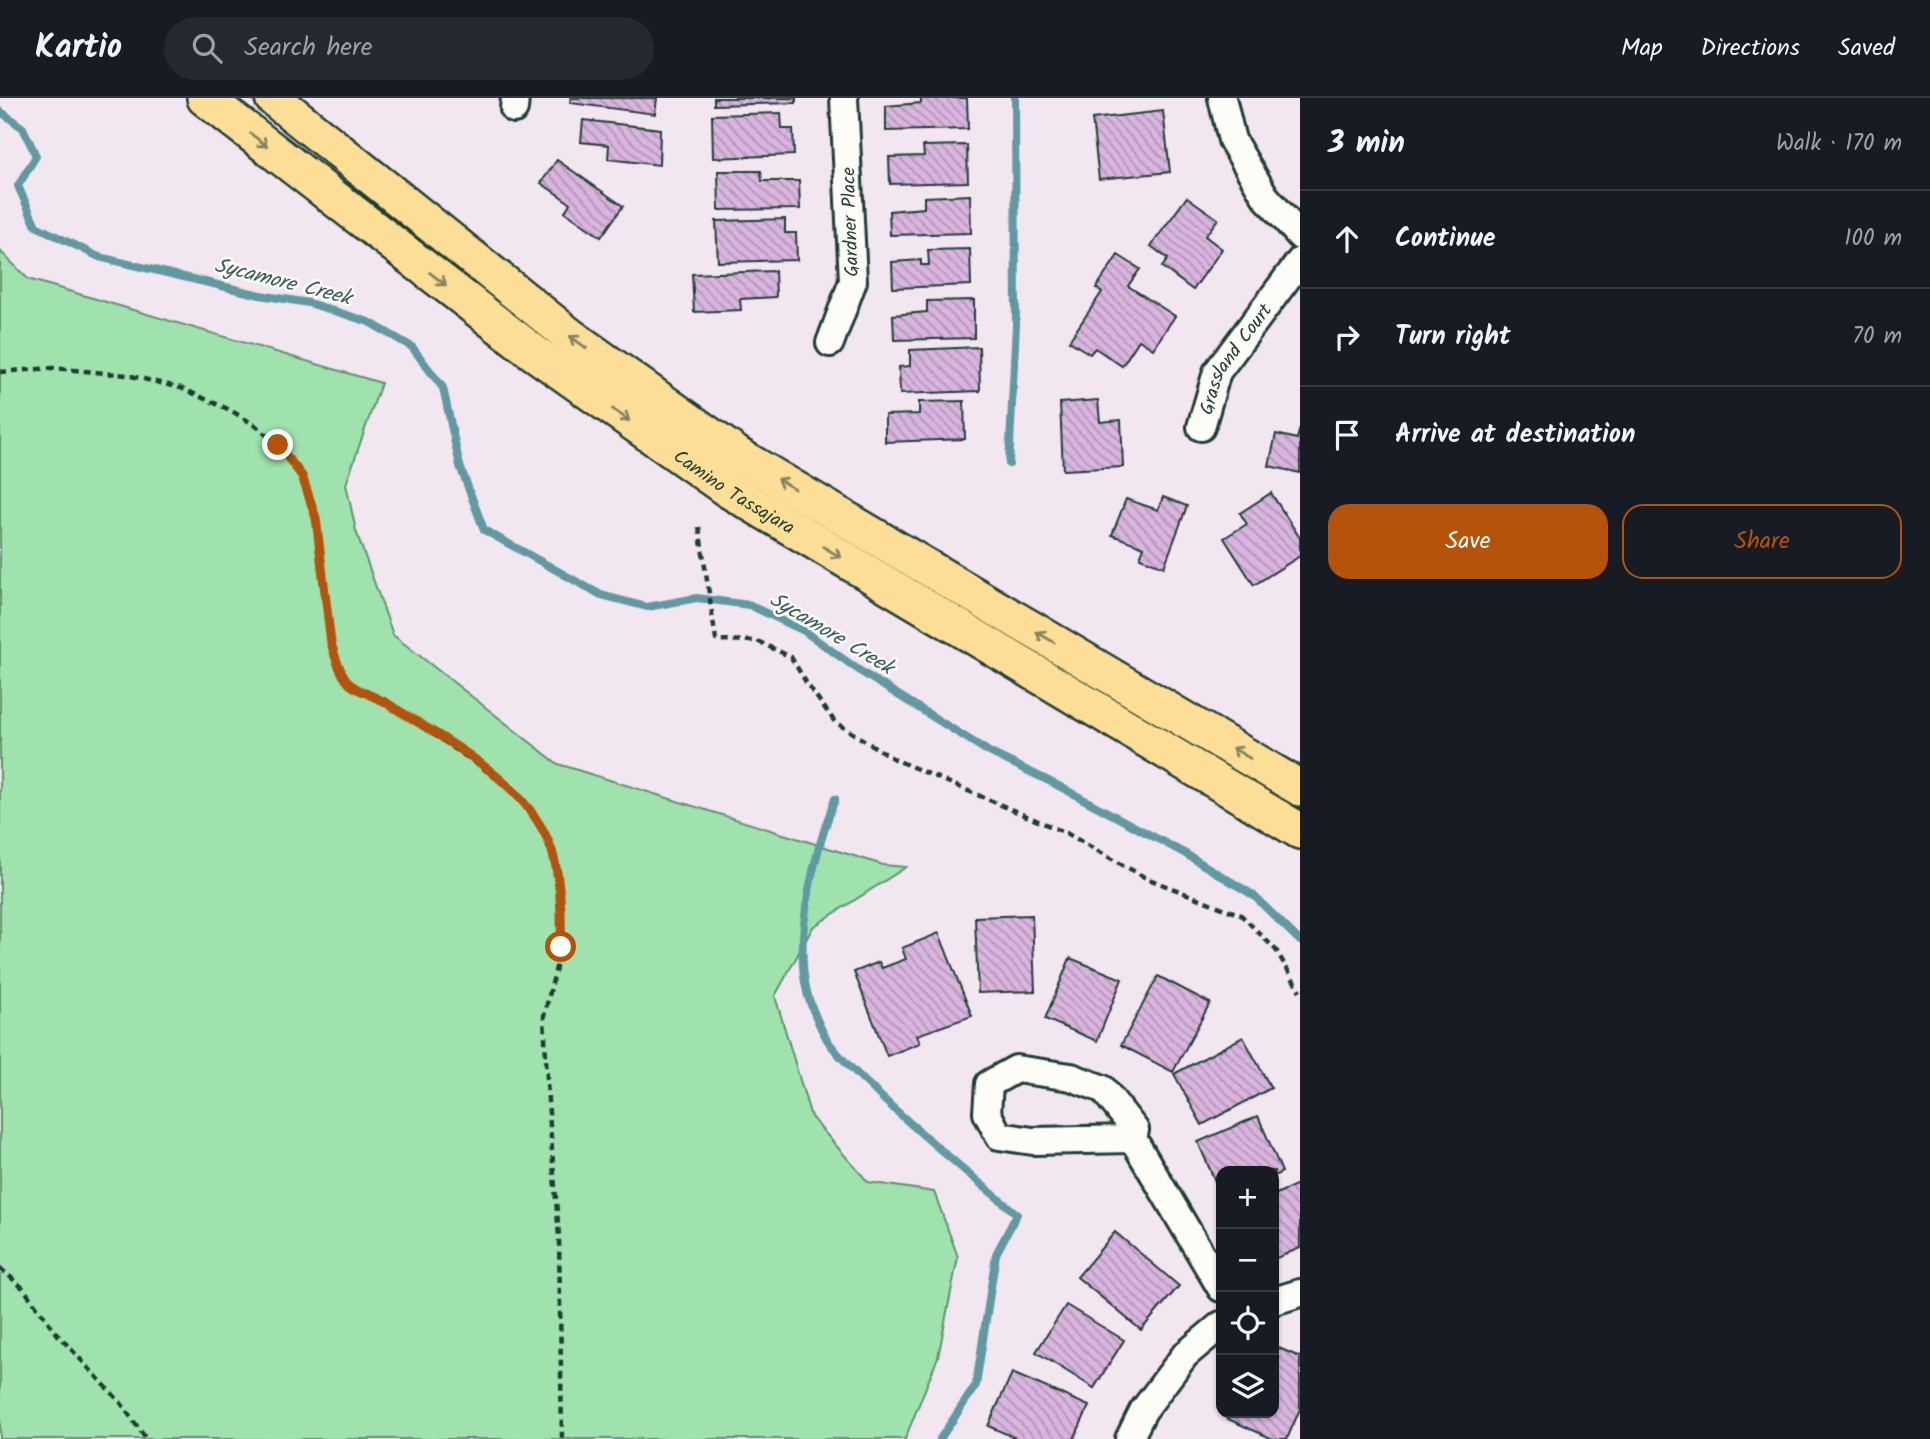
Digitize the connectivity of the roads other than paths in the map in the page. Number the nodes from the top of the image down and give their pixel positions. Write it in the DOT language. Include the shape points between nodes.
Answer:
graph roads {
  1 [pos="205,98"];
  2 [pos="273,98"];
  3 [pos="844,98"];
  4 [pos="1222,98"];
  5 [pos="1300,236"];
  6 [pos="1300,261"];
  7 [pos="830,342"];
  8 [pos="1201,427"];
  9 [pos="1300,788"];
  10 [pos="1300,831"];
  11 [pos="1133,1139"];
  12 [pos="1216,1280"];
  13 [pos="1300,1293"];
  14 [pos="1279,1299"];
  15 [pos="1216,1329"];
  16 [pos="1129,1439"];
  1 -- 10 [label="main road, Camino Tassajara, one-way" via="533,352 727,489"];
  9 -- 2 [label="main road, Camino Tassajara, one-way" via="739,456 570,336"];
  3 -- 7 [label="street, Gardner Place" via="853,281"];
  4 -- 5 [label="street" via="1233,140 1265,196"];
  6 -- 8 [label="street, Grassland Court" via="1217,372"];
  11 -- 11 [label="street" via="1136,1130 1103,1089 1071,1077 1016,1069 989,1084 988,1113 999,1136 1033,1141"];
  11 -- 12 [label="street"];
  13 -- 14 [label="street"];
  15 -- 16 [label="street" via="1185,1355 1143,1411"];
}
